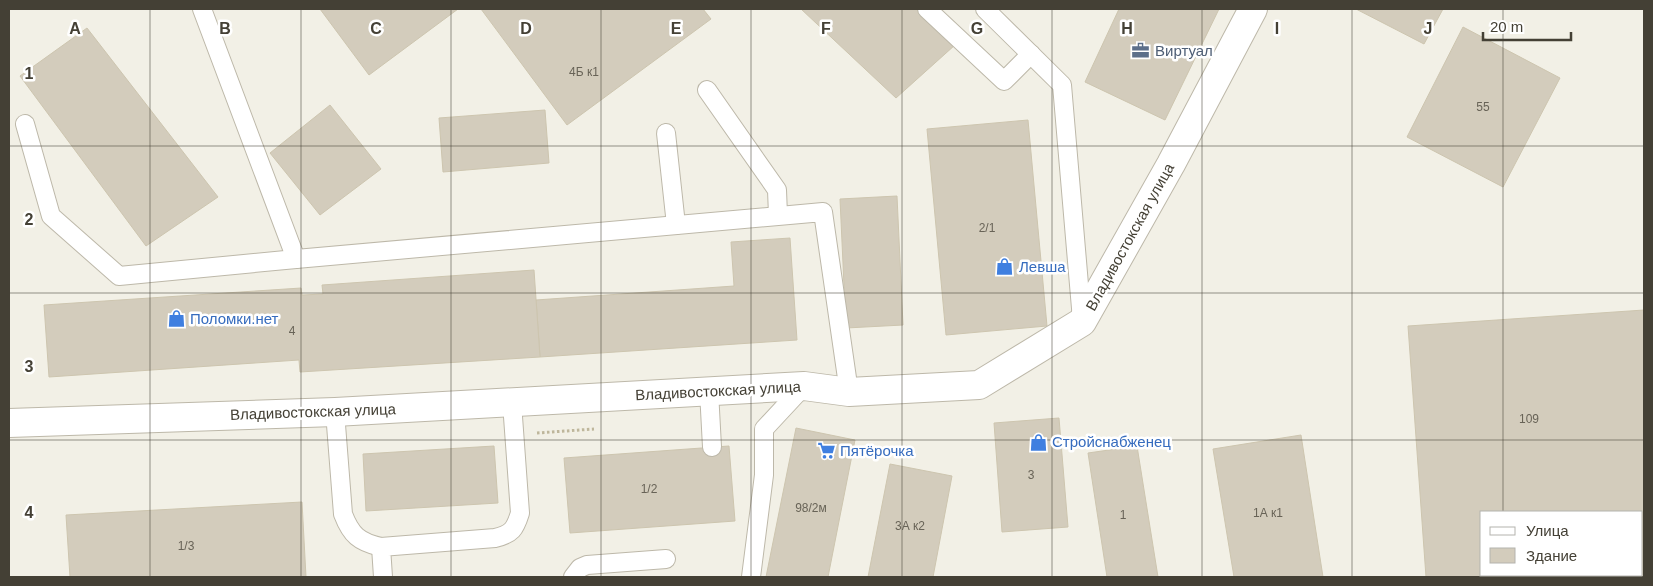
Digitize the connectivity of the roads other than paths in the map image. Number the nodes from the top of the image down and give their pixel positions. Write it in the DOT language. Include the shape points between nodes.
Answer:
graph roads {
  1 [pos="202,9"];
  2 [pos="927,9"];
  3 [pos="985,9"];
  4 [pos="1253,9"];
  5 [pos="1031,54"];
  6 [pos="707,90"];
  7 [pos="25,124"];
  8 [pos="666,133"];
  9 [pos="778,215"];
  10 [pos="676,224"];
  11 [pos="296,258"];
  12 [pos="1082,322"];
  13 [pos="804,386"];
  14 [pos="709,391"];
  15 [pos="849,392"];
  16 [pos="512,403"];
  17 [pos="335,412"];
  18 [pos="9,423"];
  19 [pos="712,447"];
  20 [pos="381,547"];
  21 [pos="666,559"];
  22 [pos="383,577"];
  23 [pos="573,577"];
  24 [pos="751,577"];
  1 -- 11 [label="lane"];
  2 -- 5 [label="lane" via="1004,81"];
  3 -- 5 [label="lane"];
  4 -- 12 [label="street, Владивостокская улица"];
  5 -- 12 [label="lane" via="1062,85"];
  6 -- 9 [label="lane" via="776,190"];
  7 -- 11 [label="lane" via="51,216 118,276"];
  8 -- 10 [label="lane"];
  9 -- 10 [label="lane"];
  9 -- 15 [label="lane" via="823,212"];
  10 -- 11 [label="lane"];
  12 -- 15 [label="street, Владивостокская улица" via="979,385"];
  13 -- 14 [label="street, Владивостокская улица"];
  13 -- 15 [label="street, Владивостокская улица"];
  13 -- 24 [label="lane" via="764,429 764,475"];
  14 -- 16 [label="street, Владивостокская улица"];
  14 -- 19 [label="lane"];
  16 -- 17 [label="street, Владивостокская улица"];
  16 -- 20 [label="lane" via="520,513 512,531 495,538"];
  17 -- 18 [label="street, Владивостокская улица"];
  17 -- 20 [label="lane" via="343,514 348,528 357,538"];
  20 -- 22 [label="lane"];
  21 -- 23 [label="lane" via="587,564"];
}
